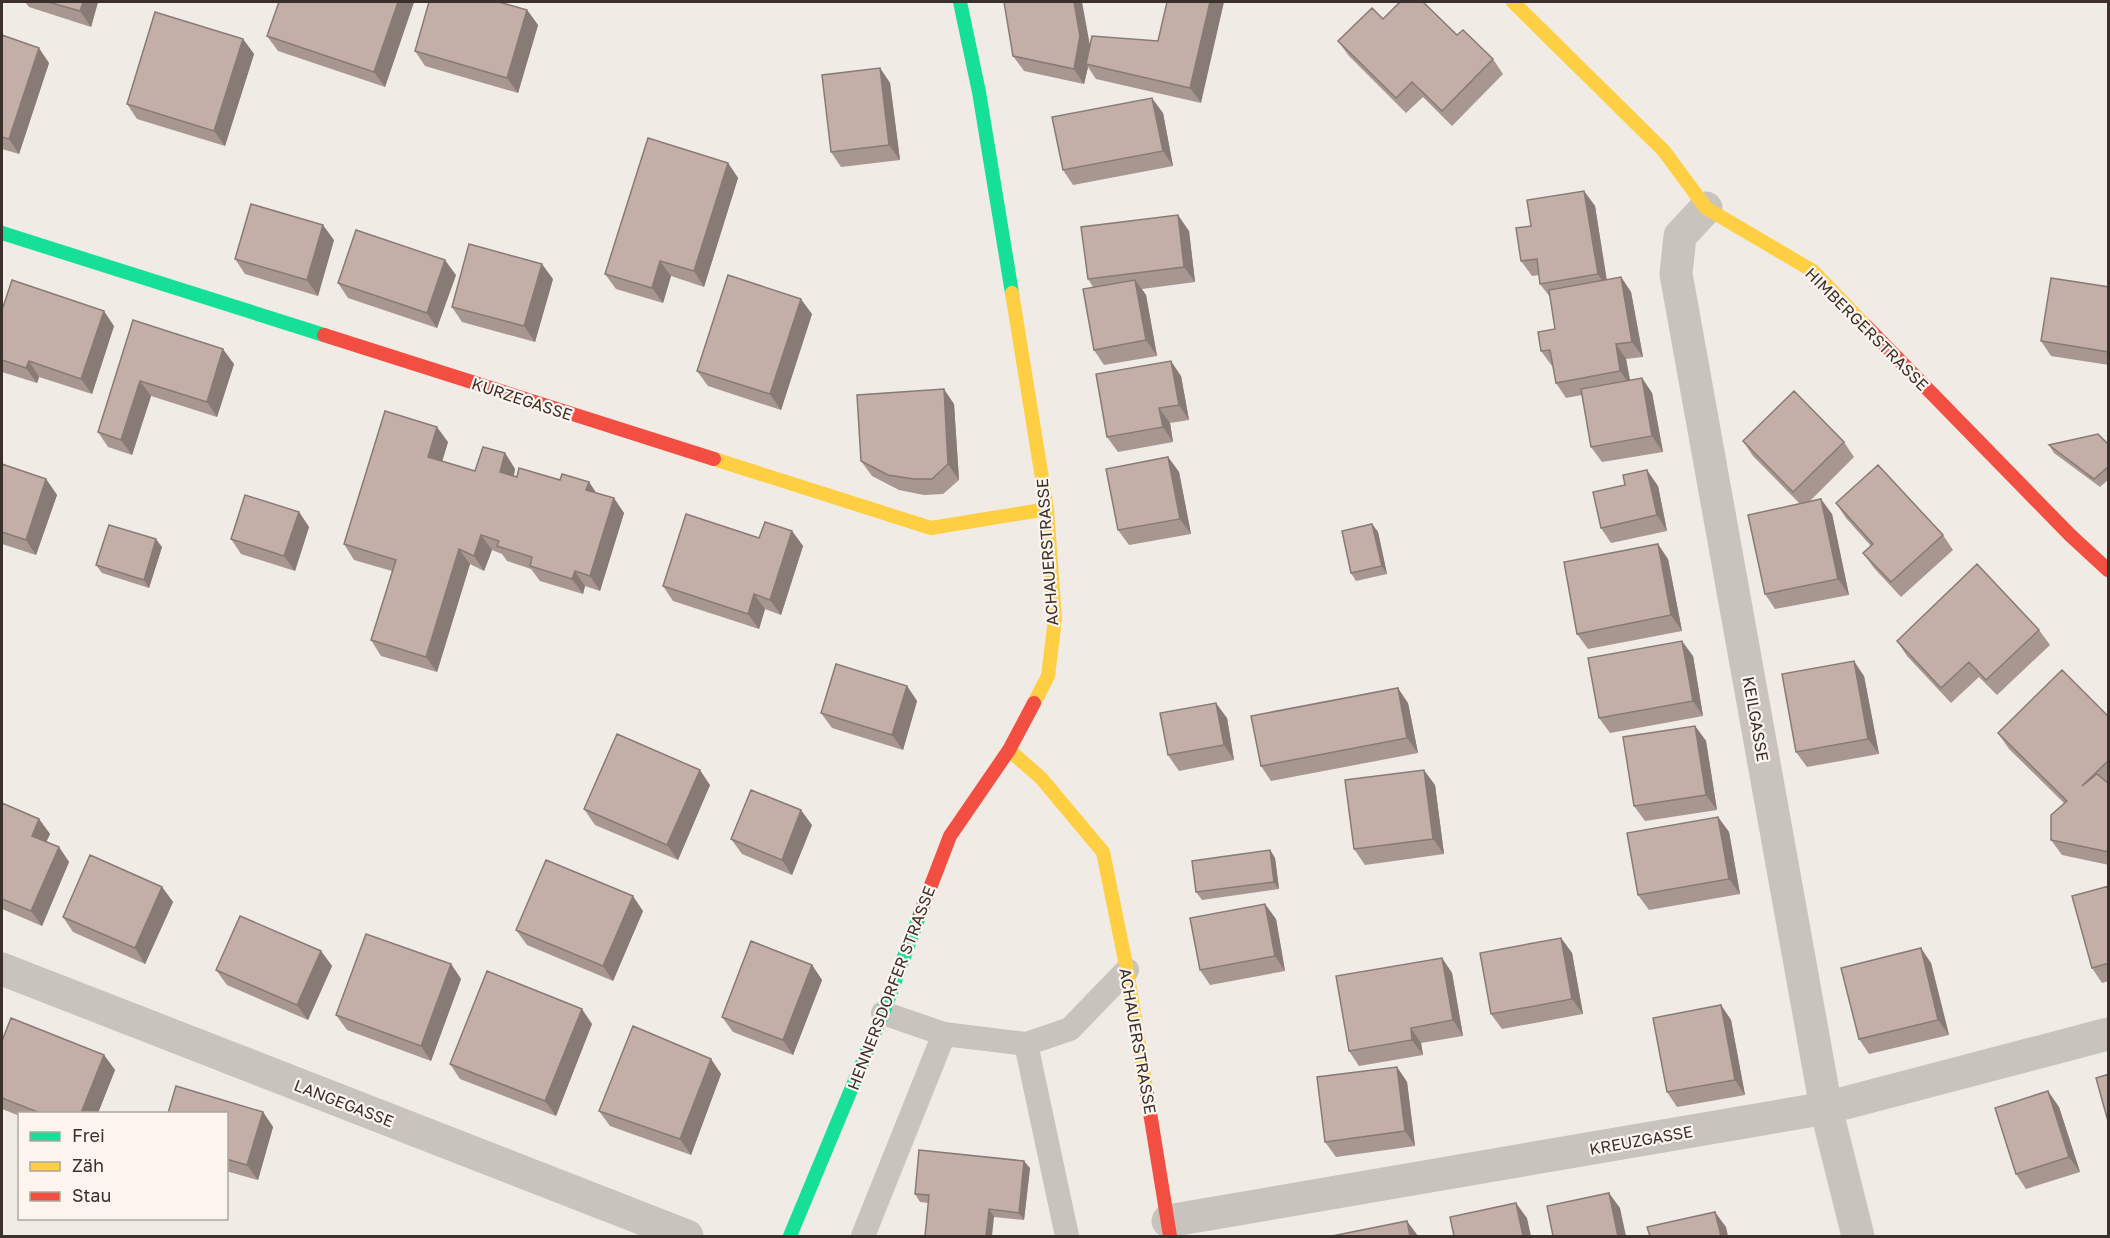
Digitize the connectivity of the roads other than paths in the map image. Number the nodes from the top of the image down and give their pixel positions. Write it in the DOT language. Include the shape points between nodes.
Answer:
graph roads {
  1 [pos="960,2"];
  2 [pos="1513,2"];
  3 [pos="1706,208"];
  4 [pos="2,233"];
  5 [pos="1047,509"];
  6 [pos="2109,570"];
  7 [pos="1009,750"];
  8 [pos="2,969"];
  9 [pos="1126,970"];
  10 [pos="883,1012"];
  11 [pos="944,1034"];
  12 [pos="2109,1034"];
  13 [pos="1026,1044"];
  14 [pos="1826,1108"];
  15 [pos="1169,1229"];
  16 [pos="687,1236"];
  17 [pos="790,1236"];
  18 [pos="863,1236"];
  19 [pos="1067,1236"];
  20 [pos="1858,1236"];
  1 -- 5 [label="street, ACHAUERSTRASSE" via="980,92"];
  2 -- 3 [label="street, HIMBERGERSTRASSE" via="1664,151"];
  3 -- 6 [label="street, HIMBERGERSTRASSE" via="1813,271 2070,535"];
  3 -- 14 [label="street, KEILGASSE" via="1680,236 1676,274"];
  4 -- 5 [label="street, KURZEGASSE" via="931,528"];
  5 -- 7 [label="street, ACHAUERSTRASSE" via="1055,619 1048,676"];
  7 -- 9 [label="street, ACHAUERSTRASSE" via="1041,778 1103,852"];
  7 -- 10 [label="street, HENNERSDORFER STRASSE" via="950,836"];
  8 -- 16 [label="street, LANGEGASSE"];
  9 -- 13 [label="lane" via="1070,1029"];
  9 -- 15 [label="street, ACHAUERSTRASSE"];
  10 -- 11 [label="lane"];
  10 -- 17 [label="street, HENNERSDORFER STRASSE"];
  11 -- 13 [label="lane"];
  11 -- 18 [label="lane"];
  12 -- 14 [label="street, KREUZGASSE"];
  13 -- 19 [label="lane"];
  14 -- 15 [label="street, KREUZGASSE"];
  14 -- 20 [label="street, KEILGASSE"];
}
